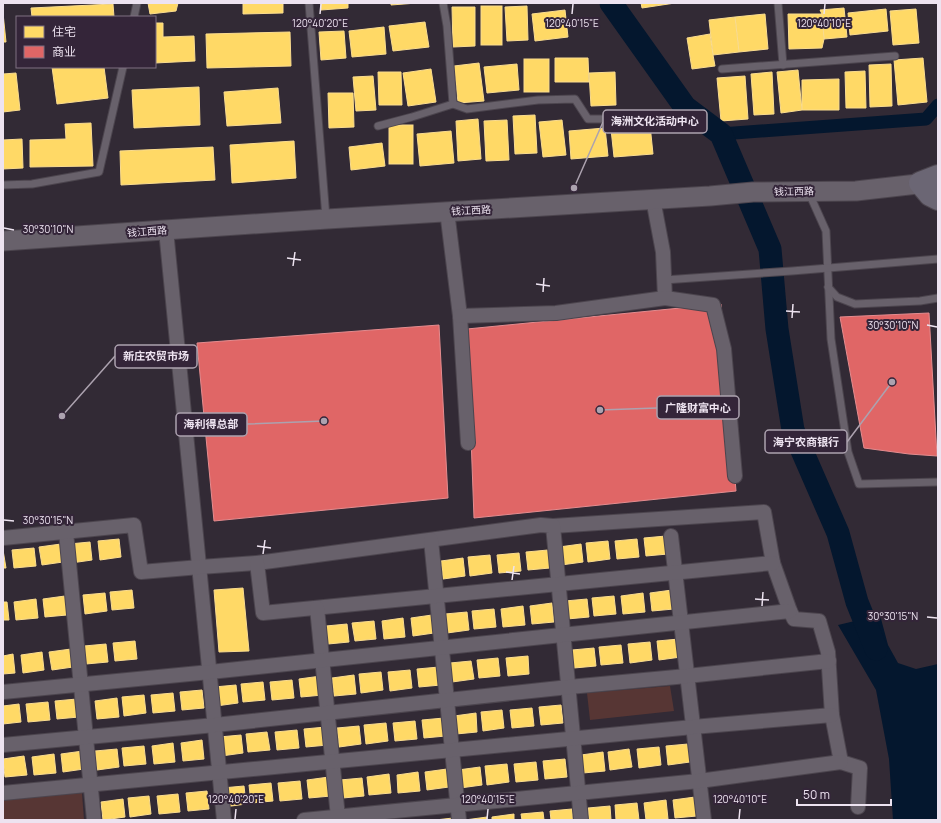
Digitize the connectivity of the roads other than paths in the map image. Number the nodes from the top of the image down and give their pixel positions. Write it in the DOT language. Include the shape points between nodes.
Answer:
graph roads {
  1 [pos="137,3"];
  2 [pos="309,3"];
  3 [pos="443,3"];
  4 [pos="778,3"];
  5 [pos="134,16"];
  6 [pos="895,56"];
  7 [pos="783,65"];
  8 [pos="123,68"];
  9 [pos="722,69"];
  10 [pos="453,104"];
  11 [pos="620,119"];
  12 [pos="378,126"];
  13 [pos="932,180"];
  14 [pos="3,185"];
  15 [pos="808,191"];
  16 [pos="653,199"];
  17 [pos="938,199"];
  18 [pos="447,211"];
  19 [pos="326,219"];
  20 [pos="166,230"];
  21 [pos="3,242"];
  22 [pos="938,259"];
  23 [pos="828,268"];
  24 [pos="664,280"];
  25 [pos="828,287"];
  26 [pos="665,298"];
  27 [pos="938,298"];
  28 [pos="460,316"];
  29 [pos="468,443"];
  30 [pos="735,476"];
  31 [pos="938,482"];
  32 [pos="553,526"];
  33 [pos="66,532"];
  34 [pos="671,536"];
  35 [pos="3,538"];
  36 [pos="431,540"];
  37 [pos="257,563"];
  38 [pos="773,563"];
  39 [pos="200,567"];
  40 [pos="675,573"];
  41 [pos="558,585"];
  42 [pos="436,596"];
  43 [pos="317,608"];
  44 [pos="790,611"];
  45 [pos="681,623"];
  46 [pos="563,635"];
  47 [pos="441,648"];
  48 [pos="322,661"];
  49 [pos="829,661"];
  50 [pos="210,672"];
  51 [pos="687,676"];
  52 [pos="81,684"];
  53 [pos="568,687"];
  54 [pos="3,692"];
  55 [pos="447,700"];
  56 [pos="328,713"];
  57 [pos="832,715"];
  58 [pos="215,725"];
  59 [pos="693,726"];
  60 [pos="86,737"];
  61 [pos="574,738"];
  62 [pos="3,745"];
  63 [pos="452,750"];
  64 [pos="332,761"];
  65 [pos="841,762"];
  66 [pos="220,772"];
  67 [pos="699,782"];
  68 [pos="91,785"];
  69 [pos="3,793"];
  70 [pos="579,793"];
  71 [pos="457,805"];
  72 [pos="858,807"];
  73 [pos="338,817"];
  74 [pos="94,820"];
  75 [pos="224,820"];
  76 [pos="304,820"];
  77 [pos="458,820"];
  78 [pos="582,820"];
  79 [pos="704,820"];
  1 -- 5 [label="lane"];
  2 -- 19 [label="lane"];
  3 -- 10 [label="lane"];
  4 -- 7 [label="lane"];
  6 -- 7 [label="lane"];
  7 -- 9 [label="lane"];
  8 -- 14 [label="lane" via="98,172 32,184"];
  10 -- 11 [label="lane" via="468,108 538,100 575,99 588,119"];
  10 -- 12 [label="lane"];
  13 -- 15 [label="main road, 钱江西路" via="856,191"];
  13 -- 17 [label="highway" via="930,195"];
  15 -- 16 [label="main road, 钱江西路"];
  15 -- 23 [label="lane" via="826,231"];
  16 -- 18 [label="main road, 钱江西路"];
  16 -- 24 [label="street" via="663,252"];
  18 -- 19 [label="main road, 钱江西路"];
  18 -- 28 [label="street"];
  19 -- 20 [label="main road, 钱江西路"];
  20 -- 21 [label="main road, 钱江西路"];
  20 -- 39 [label="street"];
  22 -- 23 [label="lane"];
  23 -- 24 [label="lane"];
  23 -- 25 [label="lane"];
  24 -- 26 [label="street"];
  25 -- 27 [label="lane" via="837,297 855,304"];
  25 -- 31 [label="lane" via="830,339 848,452 859,484"];
  26 -- 28 [label="street" via="556,313"];
  26 -- 30 [label="street" via="713,305 724,349"];
  28 -- 29 [label="street"];
  32 -- 36 [label="street" via="541,525"];
  32 -- 38 [label="street" via="764,512"];
  32 -- 41 [label="street"];
  33 -- 35 [label="street"];
  33 -- 39 [label="street" via="134,525 141,572"];
  33 -- 52 [label="street"];
  34 -- 40 [label="street"];
  36 -- 37 [label="street"];
  36 -- 42 [label="street"];
  37 -- 39 [label="street"];
  37 -- 43 [label="street" via="262,613"];
  38 -- 40 [label="street"];
  38 -- 44 [label="street"];
  39 -- 50 [label="street"];
  40 -- 41 [label="street"];
  40 -- 45 [label="street"];
  41 -- 42 [label="street"];
  41 -- 46 [label="street"];
  42 -- 43 [label="street"];
  42 -- 47 [label="street"];
  43 -- 48 [label="street"];
  44 -- 45 [label="street"];
  44 -- 49 [label="street" via="794,618 819,621"];
  45 -- 46 [label="street"];
  45 -- 51 [label="street"];
  46 -- 47 [label="street"];
  46 -- 53 [label="street"];
  47 -- 48 [label="street"];
  47 -- 55 [label="street"];
  48 -- 50 [label="street"];
  48 -- 56 [label="street"];
  49 -- 51 [label="street"];
  49 -- 57 [label="street"];
  50 -- 52 [label="street"];
  50 -- 58 [label="street"];
  51 -- 53 [label="street"];
  51 -- 59 [label="street"];
  52 -- 54 [label="street"];
  52 -- 60 [label="street"];
  53 -- 55 [label="street"];
  53 -- 61 [label="street"];
  55 -- 56 [label="street"];
  55 -- 63 [label="street"];
  56 -- 58 [label="street"];
  56 -- 64 [label="street"];
  57 -- 59 [label="street"];
  57 -- 65 [label="street"];
  58 -- 60 [label="street"];
  58 -- 66 [label="street"];
  59 -- 61 [label="street"];
  59 -- 67 [label="street"];
  60 -- 62 [label="street"];
  60 -- 68 [label="street"];
  61 -- 63 [label="street"];
  61 -- 70 [label="street"];
  63 -- 64 [label="street"];
  63 -- 71 [label="street"];
  64 -- 66 [label="street"];
  64 -- 73 [label="street"];
  65 -- 67 [label="street"];
  65 -- 72 [label="street" via="860,768"];
  66 -- 68 [label="street"];
  66 -- 75 [label="street"];
  67 -- 70 [label="street"];
  67 -- 79 [label="street"];
  68 -- 69 [label="street"];
  68 -- 74 [label="street"];
  70 -- 71 [label="street"];
  70 -- 78 [label="street"];
  71 -- 73 [label="street"];
  71 -- 77 [label="street"];
  73 -- 76 [label="street"];
}
